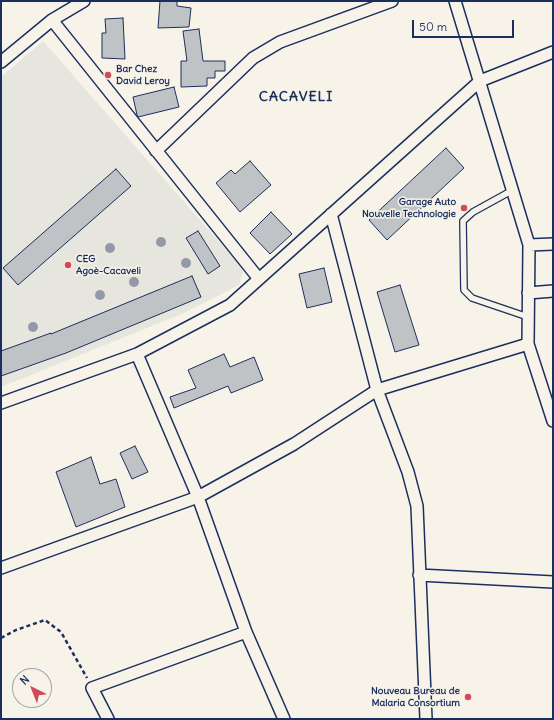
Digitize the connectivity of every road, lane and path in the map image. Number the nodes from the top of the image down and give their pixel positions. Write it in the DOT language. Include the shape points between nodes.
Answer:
graph roads {
  1 [pos="84,1"];
  2 [pos="392,1"];
  3 [pos="455,1"];
  4 [pos="52,20"];
  5 [pos="553,52"];
  6 [pos="1,62"];
  7 [pos="480,80"];
  8 [pos="156,151"];
  9 [pos="513,190"];
  10 [pos="331,214"];
  11 [pos="553,244"];
  12 [pos="529,245"];
  13 [pos="259,279"];
  14 [pos="553,291"];
  15 [pos="528,293"];
  16 [pos="528,317"];
  17 [pos="528,344"];
  18 [pos="137,354"];
  19 [pos="378,390"];
  20 [pos="1,403"];
  21 [pos="553,421"];
  22 [pos="198,497"];
  23 [pos="1,568"];
  24 [pos="419,575"];
  25 [pos="553,582"];
  26 [pos="246,632"];
  27 [pos="1,638"];
  28 [pos="92,688"];
  29 [pos="108,719"];
  30 [pos="284,719"];
  31 [pos="426,719"];
  1 -- 4 [label="street"];
  2 -- 8 [label="street" via="280,42 253,58"];
  3 -- 7 [label="street"];
  4 -- 6 [label="street"];
  4 -- 8 [label="street"];
  5 -- 7 [label="street"];
  7 -- 9 [label="street"];
  7 -- 10 [label="street"];
  8 -- 13 [label="street"];
  9 -- 12 [label="street"];
  9 -- 16 [label="lane" via="473,212 463,221 464,290 472,298"];
  10 -- 13 [label="street"];
  10 -- 19 [label="street"];
  11 -- 12 [label="street"];
  12 -- 15 [label="street"];
  13 -- 18 [label="street" via="230,305"];
  14 -- 15 [label="street"];
  15 -- 16 [label="street"];
  16 -- 17 [label="street"];
  17 -- 19 [label="street"];
  17 -- 21 [label="street"];
  18 -- 20 [label="street"];
  18 -- 22 [label="street"];
  19 -- 22 [label="street" via="294,444"];
  19 -- 24 [label="street" via="408,472 417,506"];
  22 -- 23 [label="street"];
  22 -- 26 [label="street"];
  24 -- 25 [label="street"];
  24 -- 31 [label="street"];
  26 -- 28 [label="street"];
  26 -- 30 [label="street"];
  27 -- 28 [label="path" via="45,620 61,632"];
  28 -- 29 [label="street"];
}
